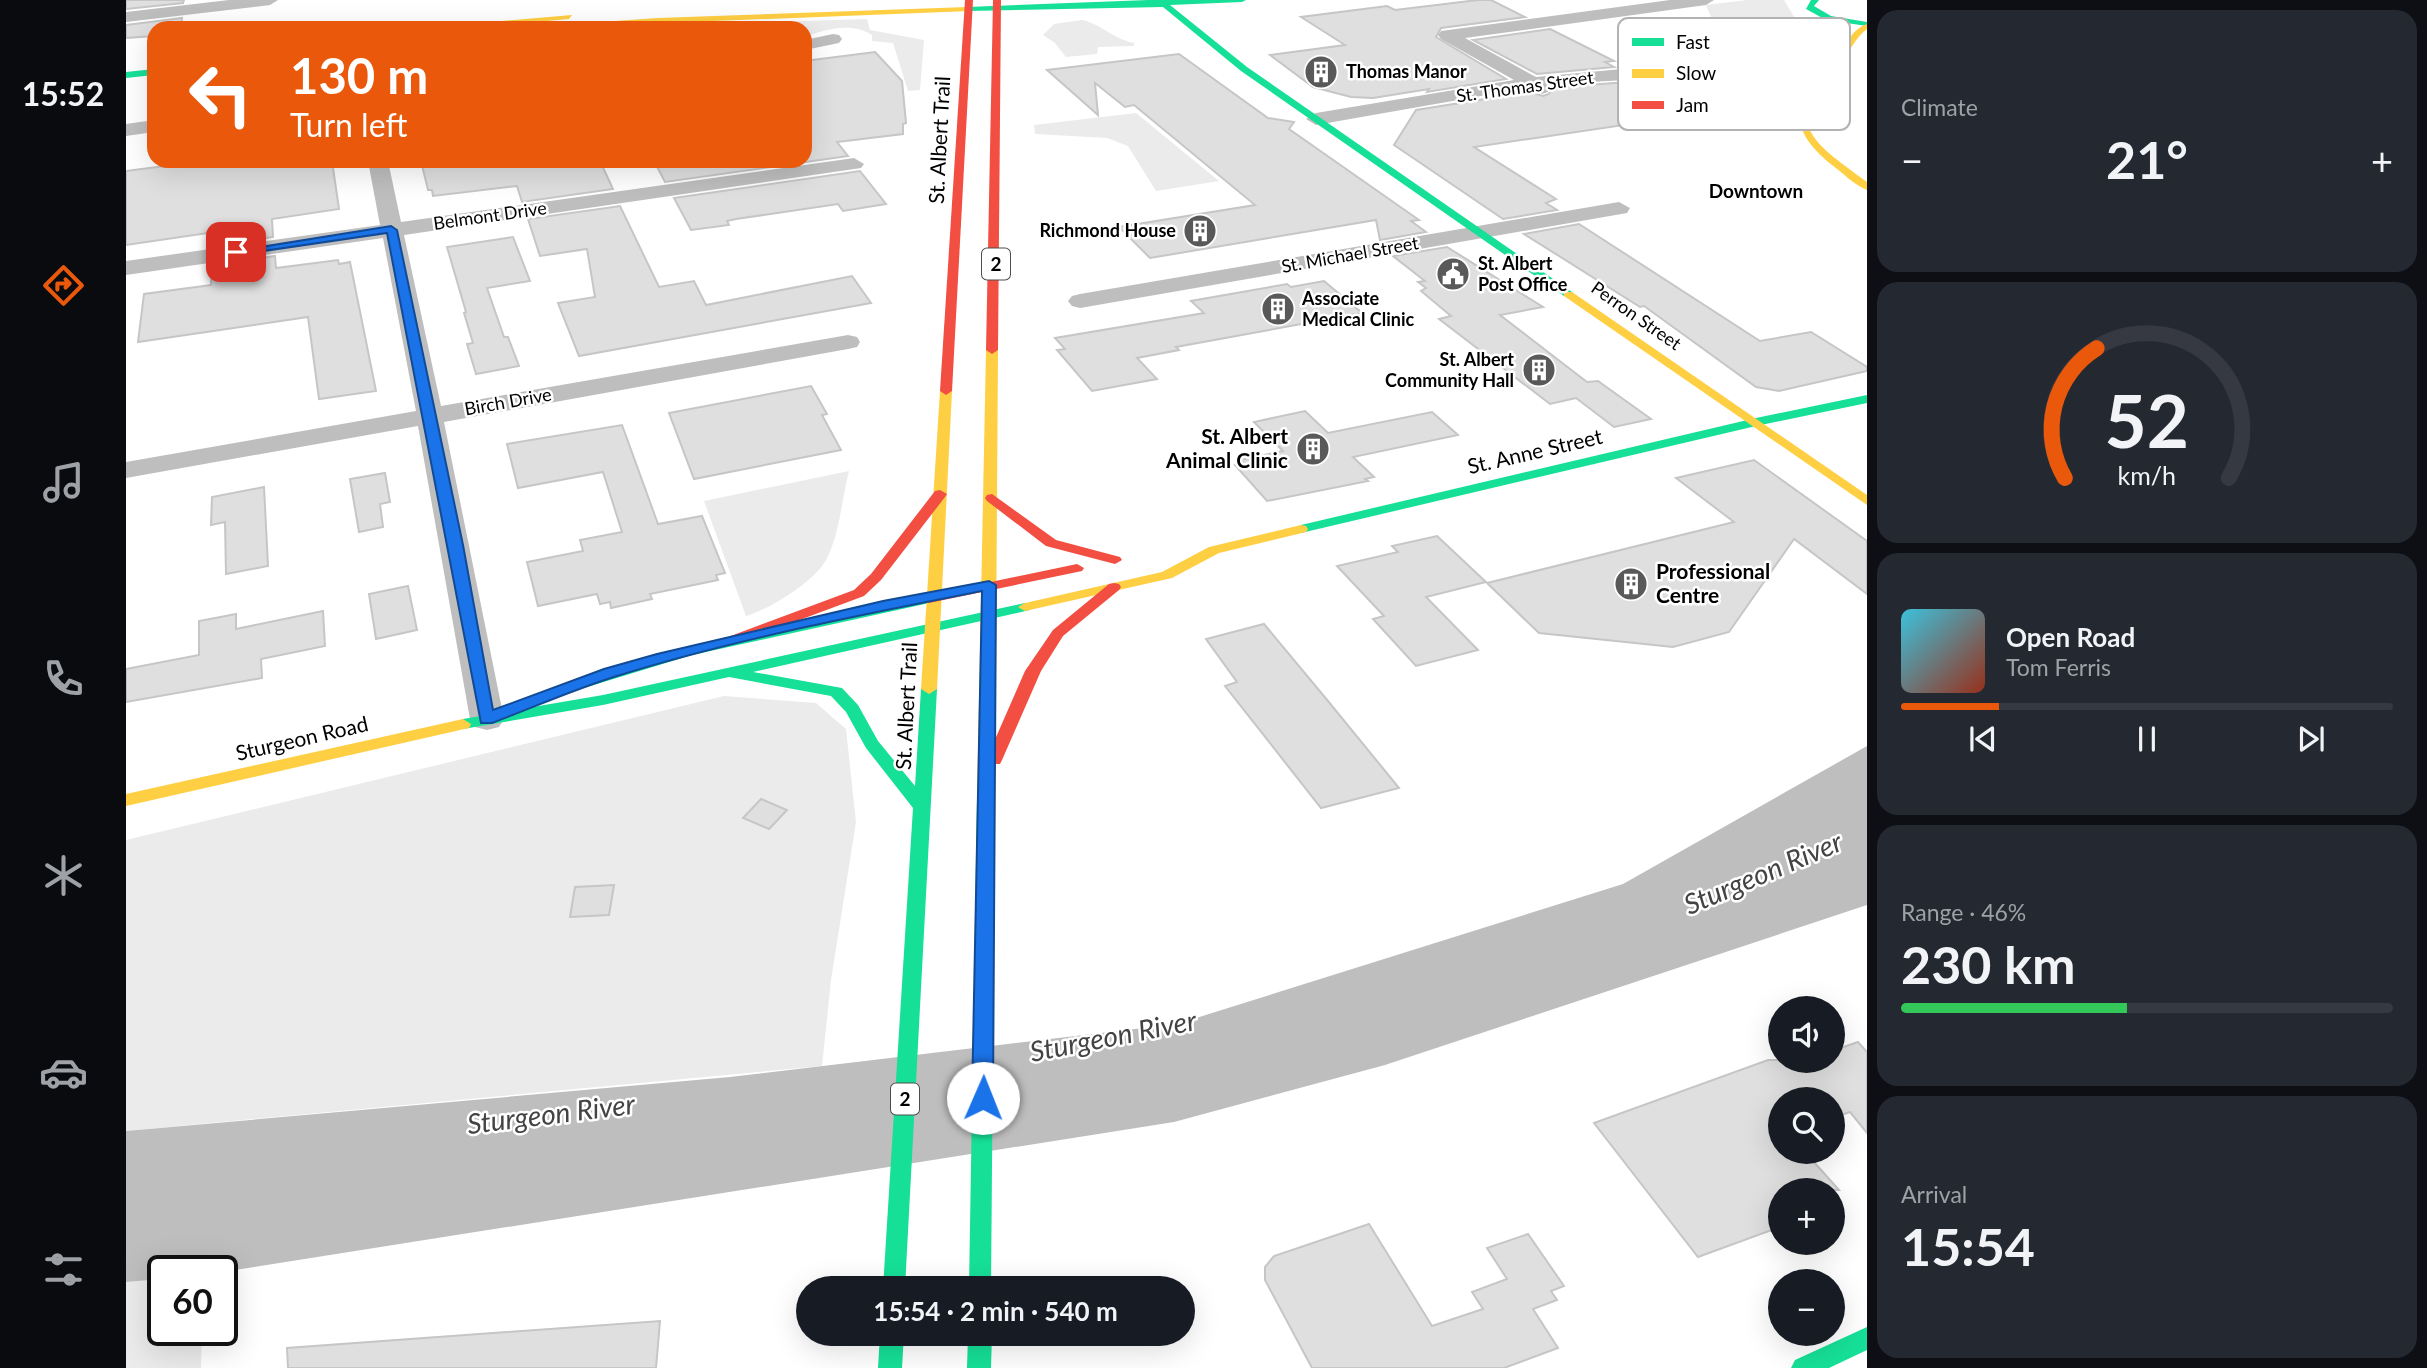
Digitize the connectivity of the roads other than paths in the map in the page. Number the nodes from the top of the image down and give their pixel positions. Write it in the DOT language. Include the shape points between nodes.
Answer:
graph roads {
  1 [pos="270,0"];
  2 [pos="969,0"];
  3 [pos="998,0"];
  4 [pos="1047,0"];
  5 [pos="1242,0"];
  6 [pos="1706,0"];
  7 [pos="1222,2"];
  8 [pos="1150,3"];
  9 [pos="1816,7"];
  10 [pos="126,17"];
  11 [pos="1847,18"];
  12 [pos="1850,19"];
  13 [pos="532,21"];
  14 [pos="644,21"];
  15 [pos="1193,24"];
  16 [pos="1867,25"];
  17 [pos="833,38"];
  18 [pos="812,43"];
  19 [pos="1850,44"];
  20 [pos="147,62"];
  21 [pos="126,65"];
  22 [pos="1244,69"];
  23 [pos="147,73"];
  24 [pos="126,75"];
  25 [pos="1618,75"];
  26 [pos="1535,84"];
  27 [pos="1618,90"];
  28 [pos="1557,95"];
  29 [pos="1324,125"];
  30 [pos="147,127"];
  31 [pos="126,130"];
  32 [pos="1803,130"];
  33 [pos="855,164"];
  34 [pos="379,168"];
  35 [pos="1867,187"];
  36 [pos="1619,208"];
  37 [pos="391,230"];
  38 [pos="1481,232"];
  39 [pos="126,268"];
  40 [pos="1080,301"];
  41 [pos="848,342"];
  42 [pos="1867,399"];
  43 [pos="430,416"];
  44 [pos="1756,422"];
  45 [pos="126,470"];
  46 [pos="940,494"];
  47 [pos="992,498"];
  48 [pos="1867,500"];
  49 [pos="1178,550"];
  50 [pos="1214,550"];
  51 [pos="989,585"];
  52 [pos="1114,587"];
  53 [pos="935,597"];
  54 [pos="988,615"];
  55 [pos="933,628"];
  56 [pos="733,640"];
  57 [pos="731,673"];
  58 [pos="487,719"];
  59 [pos="989,772"];
  60 [pos="126,800"];
  61 [pos="923,807"];
  62 [pos="895,1276"];
  63 [pos="980,1276"];
  64 [pos="1867,1338"];
  65 [pos="891,1346"];
  66 [pos="980,1346"];
  67 [pos="890,1368"];
  68 [pos="979,1368"];
  69 [pos="1803,1368"];
  1 -- 10 [label="street"];
  2 -- 46 [label="main road, St. Albert Trail / 2"];
  3 -- 47 [label="main road, 2"];
  4 -- 13 [label="main road" via="633,13"];
  5 -- 7 [label="main road"];
  6 -- 26 [label="street" via="1447,35"];
  7 -- 8 [label="main road"];
  7 -- 15 [label="main road" via="1198,12"];
  8 -- 14 [label="main road"];
  8 -- 15 [label="main road, Perron Street"];
  8 -- 22 [label="main road, Perron Street" via="1199,48"];
  9 -- 11 [label="main road"];
  12 -- 16 [label="main road"];
  15 -- 22 [label="main road, Perron Street"];
  16 -- 19 [label="main road"];
  17 -- 18 [label="street"];
  20 -- 21 [label="main road"];
  22 -- 29 [label="main road, Perron Street"];
  23 -- 24 [label="main road"];
  25 -- 26 [label="street, St. Thomas Street"];
  26 -- 28 [label="street"];
  26 -- 29 [label="street, St. Thomas Street"];
  27 -- 28 [label="street, St. Thomas Street"];
  28 -- 29 [label="street, St. Thomas Street"];
  29 -- 38 [label="main road, Perron Street"];
  30 -- 31 [label="street"];
  32 -- 35 [label="main road" via="1820,152"];
  33 -- 37 [label="street, Belmont Drive"];
  34 -- 37 [label="street"];
  36 -- 38 [label="street, St. Michael Street"];
  37 -- 39 [label="street, Belmont Drive"];
  37 -- 43 [label="street"];
  38 -- 40 [label="street, St. Michael Street"];
  38 -- 44 [label="main road, Perron Street"];
  41 -- 43 [label="street, Birch Drive"];
  42 -- 44 [label="main road, St. Anne Street"];
  43 -- 45 [label="street, Birch Drive"];
  43 -- 58 [label="street"];
  44 -- 48 [label="main road, Perron Street"];
  44 -- 50 [label="main road, St. Anne Street"];
  46 -- 53 [label="main road, St. Albert Trail / 2"];
  46 -- 56 [label="main road" via="859,593"];
  47 -- 51 [label="main road, 2"];
  47 -- 51 [label="main road" via="1051,543 1122,558"];
  49 -- 50 [label="main road, St. Anne Street"];
  50 -- 52 [label="main road, St. Anne Street" via="1167,575"];
  51 -- 53 [label="main road, Sturgeon Road"];
  51 -- 54 [label="main road, 2"];
  52 -- 54 [label="main road, St. Anne Street"];
  52 -- 59 [label="main road" via="1070,621 1033,670"];
  53 -- 55 [label="main road, St. Albert Trail / 2"];
  53 -- 56 [label="main road, Sturgeon Road"];
  54 -- 55 [label="main road, St. Anne Street"];
  54 -- 59 [label="main road, 2"];
  55 -- 57 [label="main road, Sturgeon Road"];
  55 -- 61 [label="main road, St. Albert Trail / 2"];
  56 -- 58 [label="main road, Sturgeon Road" via="636,665"];
  57 -- 58 [label="main road, Sturgeon Road"];
  57 -- 61 [label="main road" via="835,692"];
  58 -- 60 [label="main road, Sturgeon Road"];
  59 -- 63 [label="main road, 2"];
  61 -- 62 [label="main road, St. Albert Trail / 2"];
  64 -- 69 [label="main road"];
  65 -- 67 [label="main road"];
  66 -- 68 [label="main road"];
}
